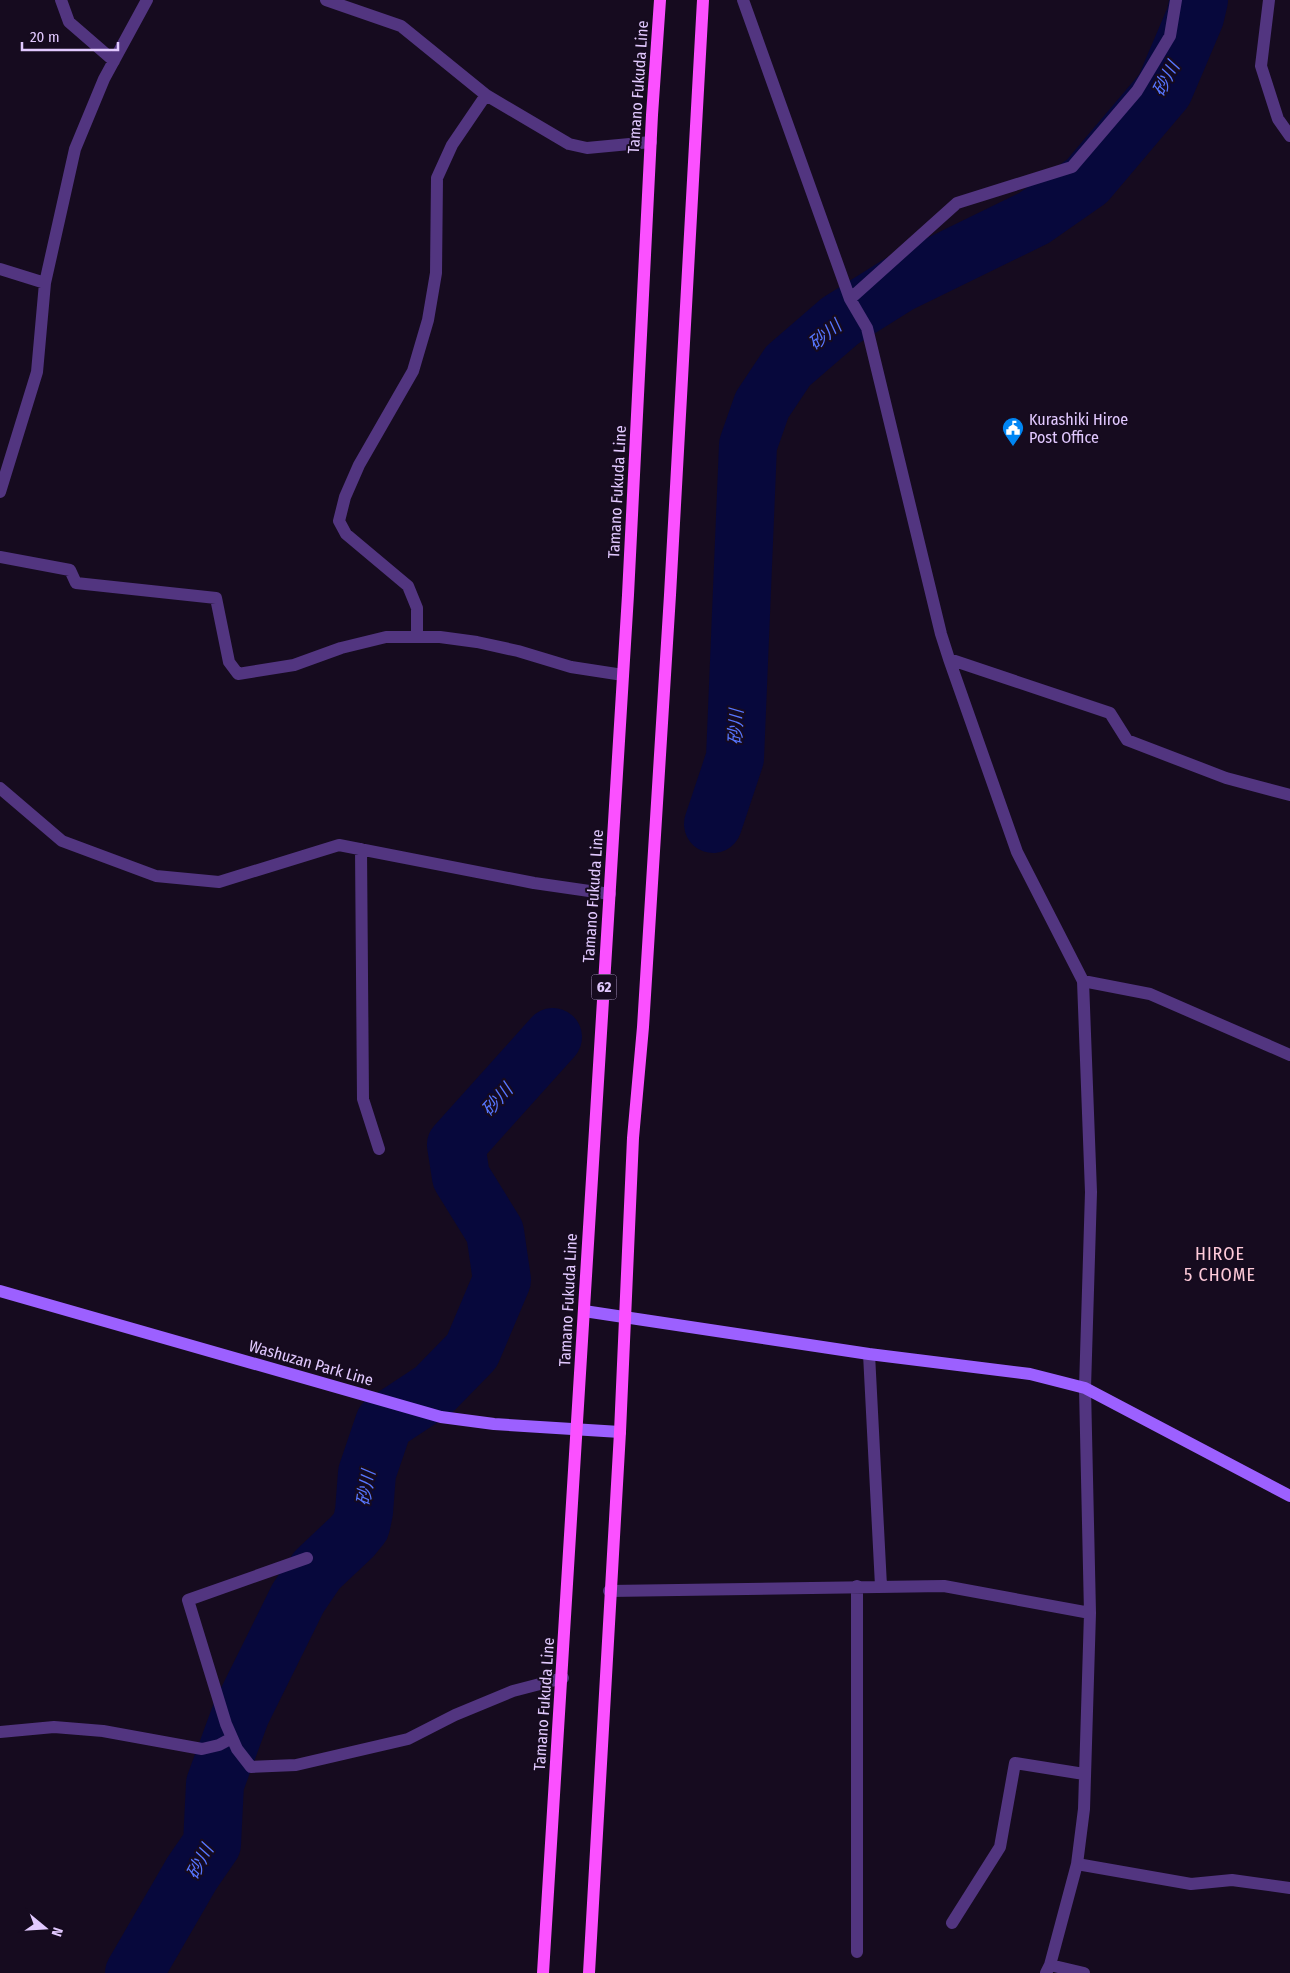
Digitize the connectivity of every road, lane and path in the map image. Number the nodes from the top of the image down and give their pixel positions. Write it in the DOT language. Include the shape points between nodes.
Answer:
graph roads {
  1 [pos="61,0"];
  2 [pos="146,0"];
  3 [pos="326,0"];
  4 [pos="660,0"];
  5 [pos="703,0"];
  6 [pos="743,0"];
  7 [pos="1176,0"];
  8 [pos="1269,0"];
  9 [pos="114,61"];
  10 [pos="486,95"];
  11 [pos="1290,136"];
  12 [pos="651,142"];
  13 [pos="0,269"];
  14 [pos="45,283"];
  15 [pos="850,299"];
  16 [pos="0,492"];
  17 [pos="0,557"];
  18 [pos="417,637"];
  19 [pos="949,658"];
  20 [pos="623,675"];
  21 [pos="0,788"];
  22 [pos="1290,795"];
  23 [pos="361,849"];
  24 [pos="610,894"];
  25 [pos="1083,981"];
  26 [pos="1290,1055"];
  27 [pos="380,1149"];
  28 [pos="0,1290"];
  29 [pos="584,1311"];
  30 [pos="626,1317"];
  31 [pos="869,1354"];
  32 [pos="1085,1388"];
  33 [pos="577,1429"];
  34 [pos="620,1432"];
  35 [pos="1290,1496"];
  36 [pos="307,1558"];
  37 [pos="857,1586"];
  38 [pos="881,1586"];
  39 [pos="609,1591"];
  40 [pos="1090,1613"];
  41 [pos="563,1678"];
  42 [pos="0,1732"];
  43 [pos="234,1744"];
  44 [pos="1084,1774"];
  45 [pos="1077,1864"];
  46 [pos="1290,1888"];
  47 [pos="952,1923"];
  48 [pos="857,1952"];
  49 [pos="1048,1969"];
  50 [pos="543,1973"];
  51 [pos="589,1973"];
  52 [pos="1084,1973"];
  1 -- 9 [label="street" via="69,22"];
  2 -- 9 [label="street"];
  3 -- 10 [label="street" via="401,26"];
  4 -- 12 [label="main road, Tamano Fukuda Line / 62"];
  5 -- 30 [label="main road" via="670,595 633,1138"];
  6 -- 15 [label="street"];
  7 -- 15 [label="street" via="1170,36 1137,91 1072,167 957,203"];
  8 -- 11 [label="street" via="1262,66 1278,119"];
  9 -- 14 [label="street" via="75,148"];
  10 -- 12 [label="street" via="569,144 587,148"];
  10 -- 18 [label="street" via="452,145 437,178 436,273 428,320 413,371 359,465 339,521 346,534 408,586 416,608"];
  12 -- 20 [label="main road, Tamano Fukuda Line / 62"];
  13 -- 14 [label="street"];
  14 -- 16 [label="street" via="36,372"];
  15 -- 19 [label="street" via="867,328"];
  17 -- 18 [label="street" via="70,570 76,583 216,598 229,662 238,674 294,665 341,648 386,637"];
  18 -- 20 [label="street" via="477,642 518,650 571,667"];
  19 -- 22 [label="street" via="1110,713 1127,740 1226,778"];
  19 -- 25 [label="street" via="1017,852"];
  20 -- 24 [label="main road, Tamano Fukuda Line / 62"];
  21 -- 23 [label="street" via="62,841 156,876 218,882 339,845"];
  23 -- 24 [label="street" via="534,883"];
  23 -- 27 [label="street" via="363,1099"];
  24 -- 29 [label="main road, Tamano Fukuda Line / 62"];
  25 -- 26 [label="street" via="1150,994"];
  25 -- 32 [label="street" via="1091,1192"];
  28 -- 33 [label="street, Washuzan Park Line" via="442,1417"];
  29 -- 30 [label="street"];
  29 -- 33 [label="main road, Tamano Fukuda Line / 62"];
  30 -- 31 [label="street"];
  30 -- 34 [label="main road"];
  31 -- 32 [label="street" via="1030,1374"];
  31 -- 38 [label="street"];
  32 -- 35 [label="street"];
  32 -- 40 [label="street"];
  33 -- 34 [label="street, Washuzan Park Line"];
  33 -- 41 [label="main road, Tamano Fukuda Line / 62"];
  34 -- 39 [label="main road"];
  36 -- 43 [label="street" via="188,1600"];
  37 -- 38 [label="street"];
  37 -- 39 [label="street"];
  37 -- 48 [label="street"];
  38 -- 40 [label="street" via="944,1586"];
  39 -- 51 [label="main road"];
  40 -- 44 [label="street"];
  41 -- 43 [label="street" via="513,1691 408,1739 296,1765 251,1767"];
  41 -- 50 [label="main road, Tamano Fukuda Line / 62"];
  42 -- 43 [label="street" via="54,1727 202,1749"];
  44 -- 45 [label="street" via="1084,1809"];
  44 -- 47 [label="street" via="1015,1763 1000,1847"];
  45 -- 46 [label="street" via="1192,1884 1232,1880"];
  45 -- 49 [label="street"];
  49 -- 52 [label="street"];
}
